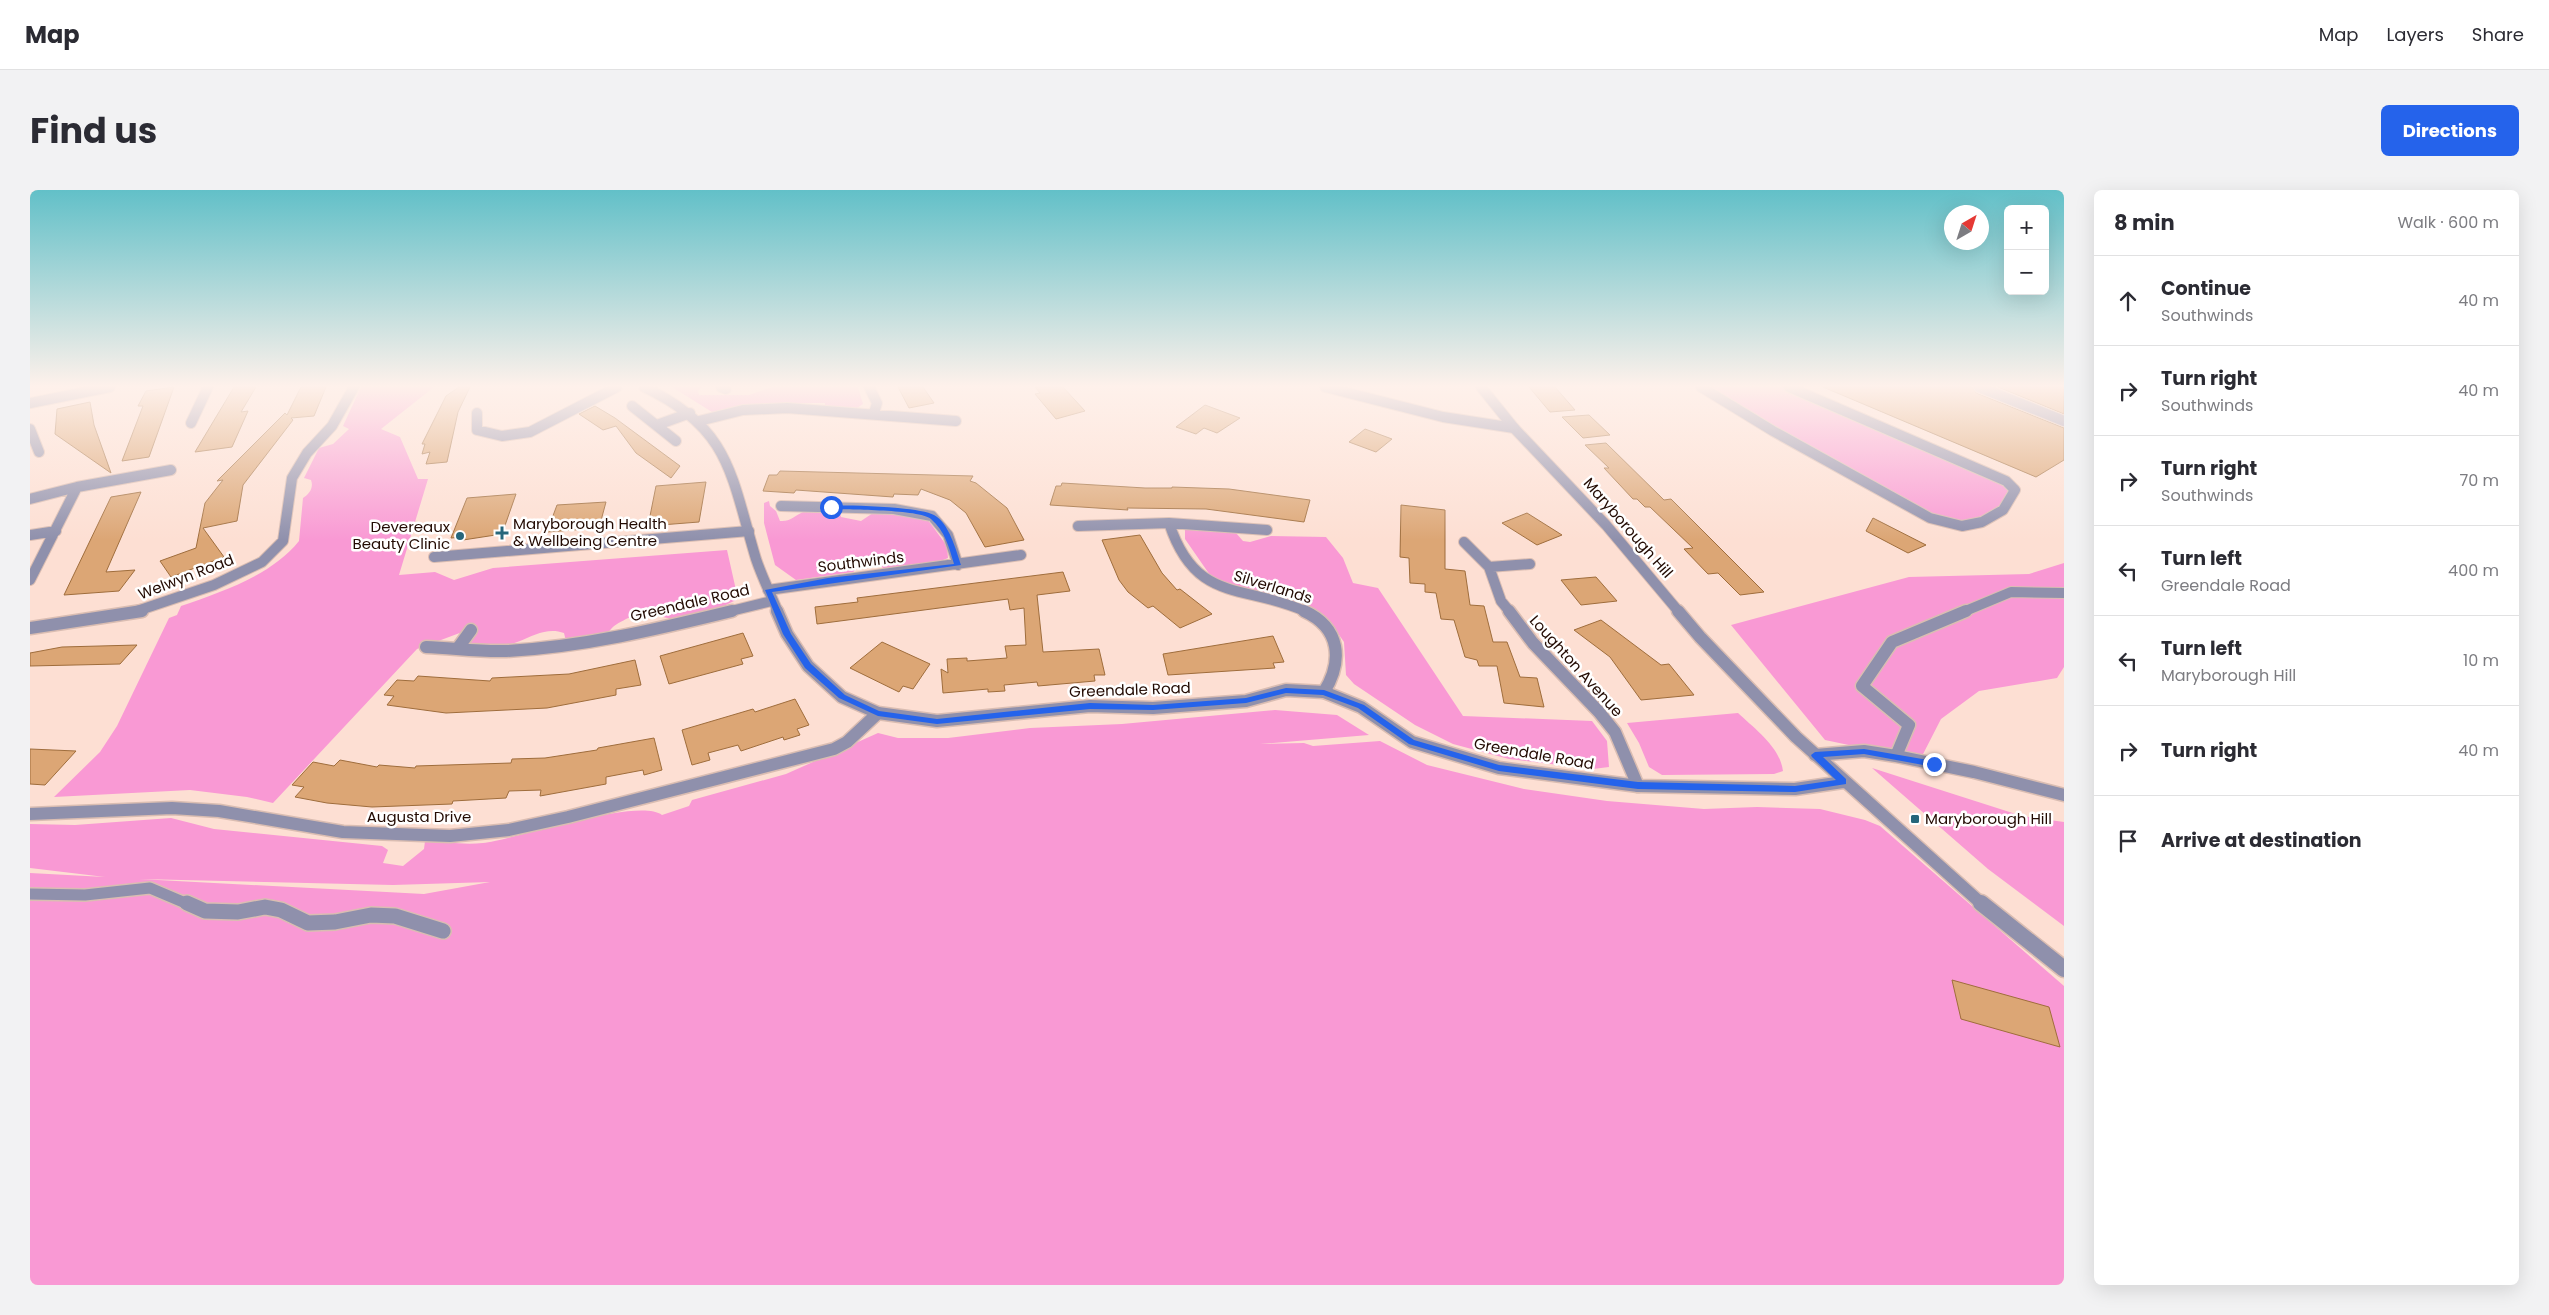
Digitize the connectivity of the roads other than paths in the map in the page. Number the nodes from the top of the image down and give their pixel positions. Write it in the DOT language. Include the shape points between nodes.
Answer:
graph roads {
  1 [pos="34,438"];
  2 [pos="321,438"];
  3 [pos="672,438"];
  4 [pos="711,438"];
  5 [pos="1524,438"];
  6 [pos="1785,438"];
  7 [pos="1906,438"];
  8 [pos="676,441"];
  9 [pos="39,452"];
  10 [pos="171,470"];
  11 [pos="77,488"];
  12 [pos="30,499"];
  13 [pos="781,506"];
  14 [pos="1169,523"];
  15 [pos="1078,526"];
  16 [pos="1267,530"];
  17 [pos="56,531"];
  18 [pos="749,531"];
  19 [pos="30,535"];
  20 [pos="1464,542"];
  21 [pos="1021,555"];
  22 [pos="434,558"];
  23 [pos="1530,564"];
  24 [pos="958,565"];
  25 [pos="1490,567"];
  26 [pos="30,580"];
  27 [pos="2064,593"];
  28 [pos="770,596"];
  29 [pos="30,628"];
  30 [pos="471,630"];
  31 [pos="426,647"];
  32 [pos="458,648"];
  33 [pos="1324,692"];
  34 [pos="878,713"];
  35 [pos="1815,755"];
  36 [pos="1896,756"];
  37 [pos="1843,782"];
  38 [pos="1638,786"];
  39 [pos="2064,795"];
  40 [pos="30,814"];
  41 [pos="30,894"];
  42 [pos="443,931"];
  43 [pos="2064,969"];
  1 -- 9 [label="street"];
  2 -- 29 [label="street, Welwyn Road" via="292,478 282,541 262,562 214,585 142,611"];
  3 -- 8 [label="street"];
  4 -- 18 [label="street" via="727,461"];
  5 -- 35 [label="street, Maryborough Hill" via="1606,525 1700,637"];
  6 -- 7 [label="street" via="1930,518 1962,526 1982,522 2003,510 2016,490 2006,482"];
  10 -- 11 [label="street"];
  11 -- 12 [label="street"];
  11 -- 17 [label="street"];
  13 -- 24 [label="street" via="894,509 932,516 948,535"];
  14 -- 15 [label="street"];
  14 -- 16 [label="street"];
  14 -- 33 [label="street, Silverlands" via="1176,546 1195,572 1205,579 1236,592 1301,608 1317,617 1337,646 1338,663"];
  17 -- 19 [label="street"];
  17 -- 26 [label="street"];
  18 -- 22 [label="street"];
  18 -- 28 [label="street"];
  20 -- 25 [label="street, Loughton Avenue"];
  21 -- 24 [label="street, Southwinds"];
  23 -- 25 [label="street"];
  24 -- 28 [label="street, Southwinds" via="828,580"];
  25 -- 38 [label="street, Loughton Avenue" via="1501,601 1533,644 1615,732"];
  27 -- 36 [label="street" via="2011,592 1892,642 1862,686 1909,725"];
  28 -- 32 [label="street, Greendale Road" via="671,627 564,646 504,651"];
  28 -- 34 [label="street, Greendale Road" via="787,634 808,666 842,697"];
  30 -- 32 [label="street"];
  31 -- 32 [label="street, Greendale Road"];
  33 -- 34 [label="street, Greendale Road" via="1286,690 1246,700 1153,708 1090,706 937,721"];
  33 -- 38 [label="street, Greendale Road" via="1361,706 1412,742 1446,754 1499,768"];
  34 -- 40 [label="street, Augusta Drive" via="847,742 834,749 509,830 450,836 360,833 172,808"];
  35 -- 36 [label="street" via="1864,752"];
  35 -- 37 [label="street, Maryborough Hill"];
  36 -- 39 [label="street"];
  37 -- 38 [label="street, Greendale Road" via="1795,789"];
  37 -- 43 [label="street, Maryborough Hill" via="1972,896"];
  41 -- 42 [label="lane" via="86,895 150,888 205,911 238,912 265,907 308,923 371,915 395,916"];
}
